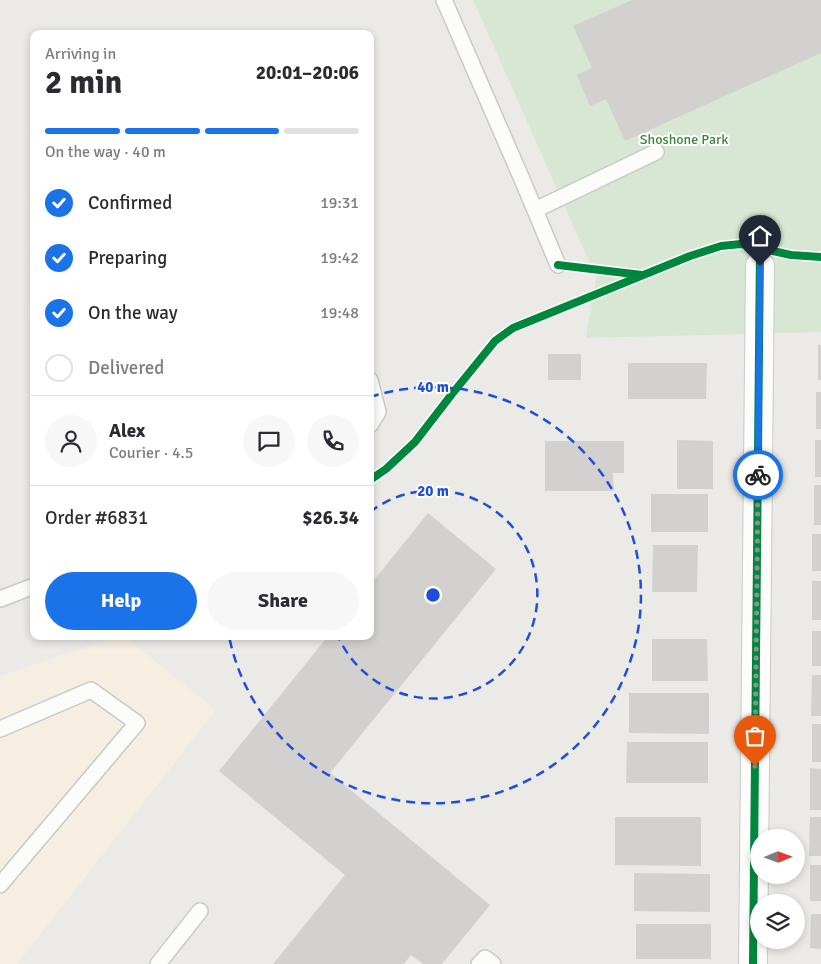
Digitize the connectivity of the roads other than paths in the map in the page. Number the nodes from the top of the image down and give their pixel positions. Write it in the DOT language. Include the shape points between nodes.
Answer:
graph roads {
  1 [pos="444,0"];
  2 [pos="656,152"];
  3 [pos="535,210"];
  4 [pos="558,266"];
  5 [pos="760,266"];
  6 [pos="374,396"];
  7 [pos="374,418"];
  8 [pos="30,587"];
  9 [pos="0,598"];
  10 [pos="0,729"];
  11 [pos="0,885"];
  12 [pos="200,911"];
  13 [pos="158,964"];
  14 [pos="479,964"];
  15 [pos="493,964"];
  16 [pos="753,964"];
  1 -- 3 [label="lane"];
  2 -- 3 [label="lane"];
  3 -- 4 [label="lane"];
  5 -- 16 [label="street"];
  6 -- 7 [label="lane" via="378,412"];
  8 -- 9 [label="lane"];
  10 -- 11 [label="lane" via="91,690 137,723"];
  12 -- 13 [label="lane"];
  14 -- 15 [label="lane" via="485,958"];
}
